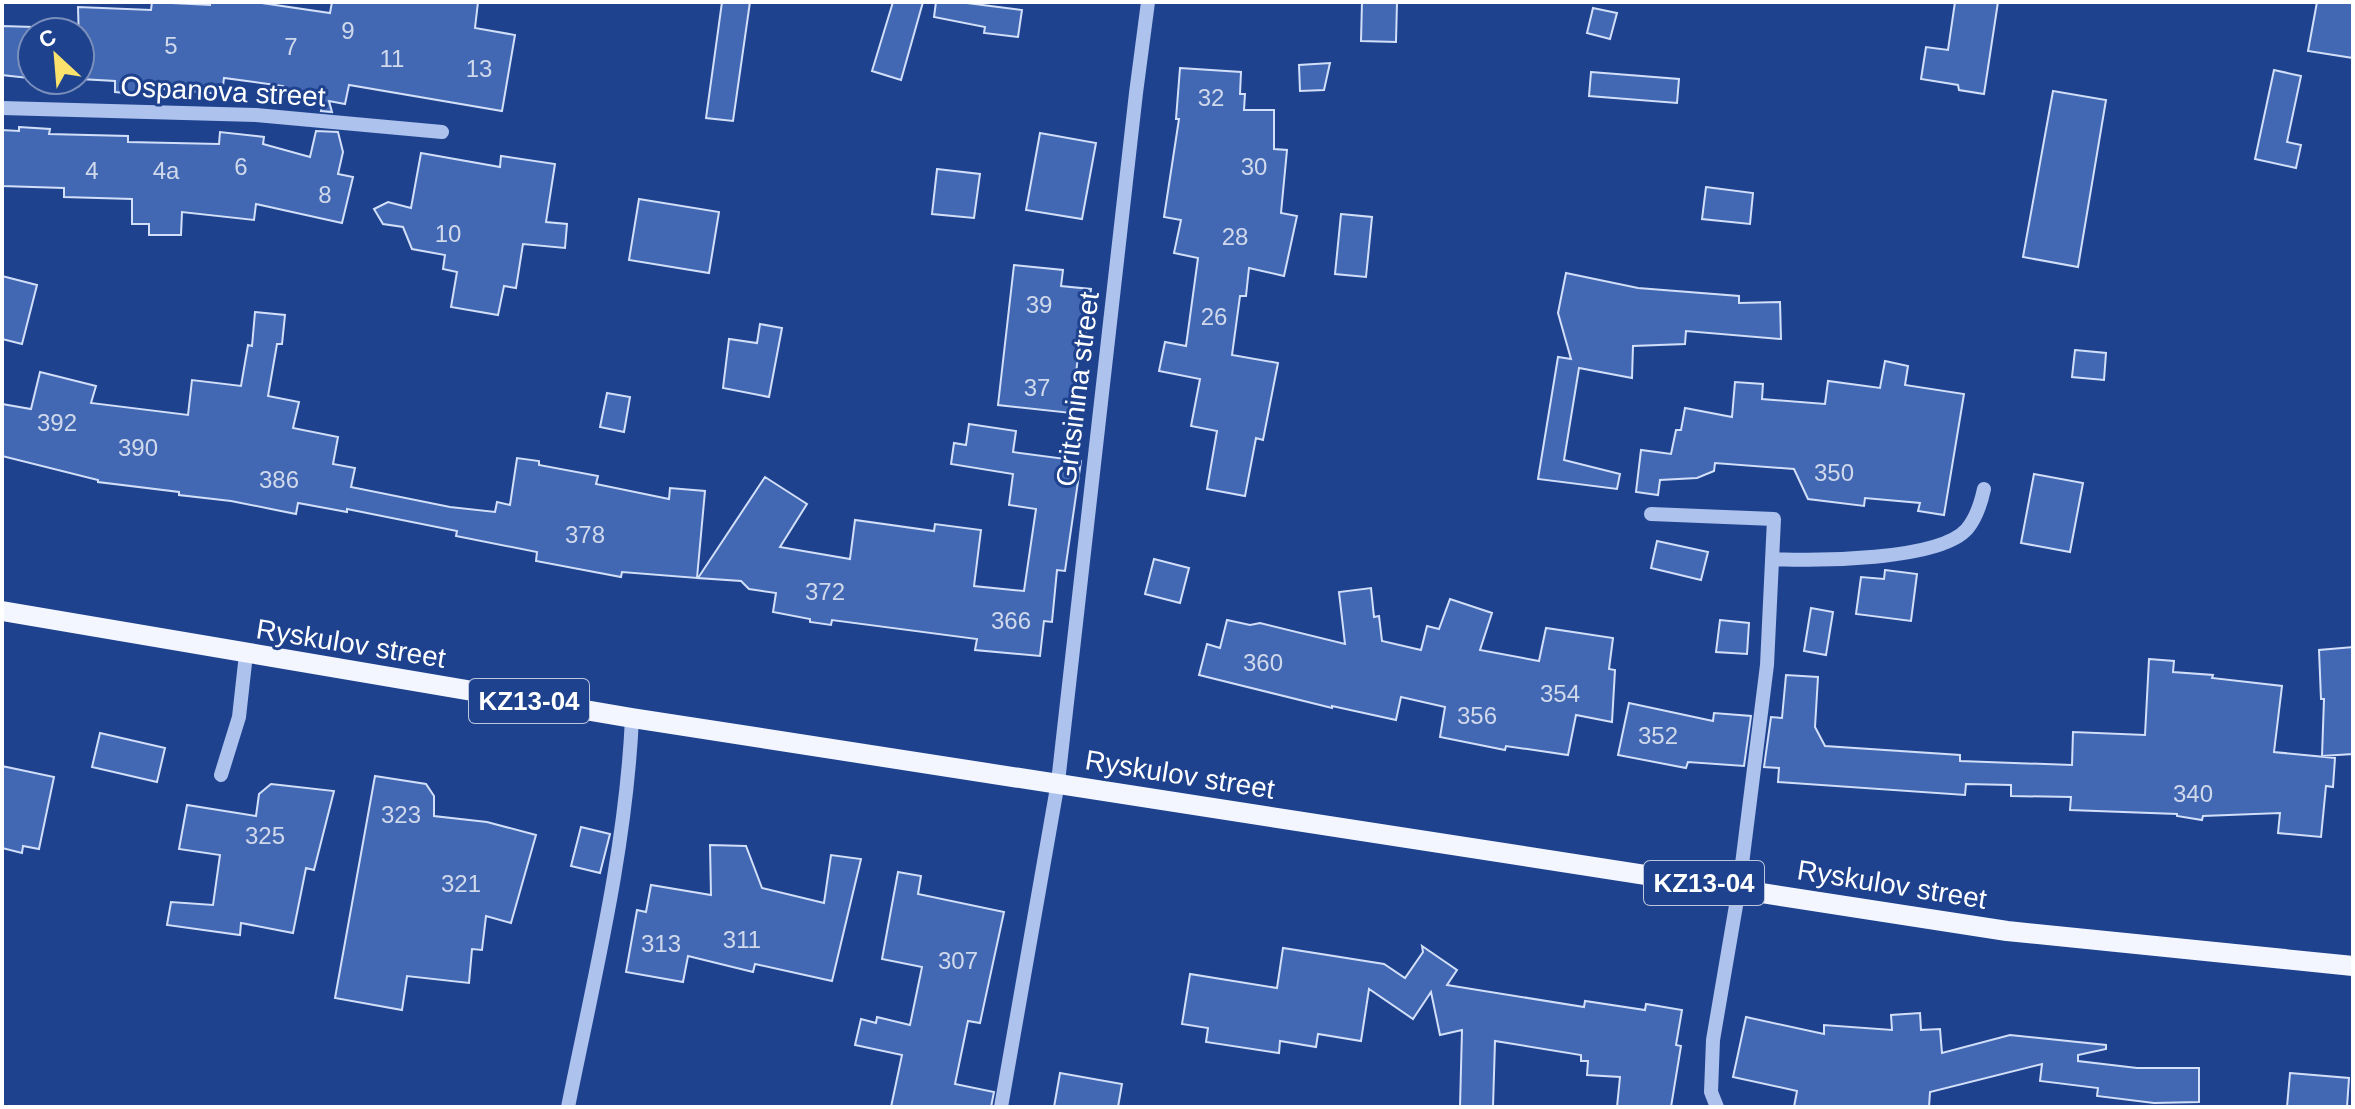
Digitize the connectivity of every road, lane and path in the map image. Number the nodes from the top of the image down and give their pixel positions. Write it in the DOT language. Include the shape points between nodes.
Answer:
graph roads {
  1 [pos="1148,2"];
  2 [pos="2,108"];
  3 [pos="442,132"];
  4 [pos="1984,489"];
  5 [pos="1651,514"];
  6 [pos="1772,559"];
  7 [pos="2,611"];
  8 [pos="246,654"];
  9 [pos="632,718"];
  10 [pos="221,775"];
  11 [pos="1058,782"];
  12 [pos="1739,888"];
  13 [pos="2353,966"];
  14 [pos="568,1107"];
  15 [pos="1001,1107"];
  16 [pos="1717,1107"];
  1 -- 11 [label="street, Gritsinina street"];
  2 -- 3 [label="street, Ospanova street" via="256,115"];
  4 -- 6 [label="street" via="1981,506 1966,530 1947,544 1859,559"];
  5 -- 6 [label="street" via="1774,519"];
  6 -- 12 [label="street" via="1767,665"];
  7 -- 8 [label="main road, Ryskulov street / KZ13-04"];
  8 -- 9 [label="main road, Ryskulov street / KZ13-04"];
  8 -- 10 [label="street" via="239,717"];
  9 -- 11 [label="main road, Ryskulov street / KZ13-04"];
  9 -- 14 [label="street" via="629,780 611,895"];
  11 -- 12 [label="main road, Ryskulov street / KZ13-04"];
  11 -- 15 [label="street, Gritsinina street"];
  12 -- 13 [label="main road, Ryskulov street / KZ13-04" via="2007,931"];
  12 -- 16 [label="street" via="1713,1040 1711,1092"];
}
